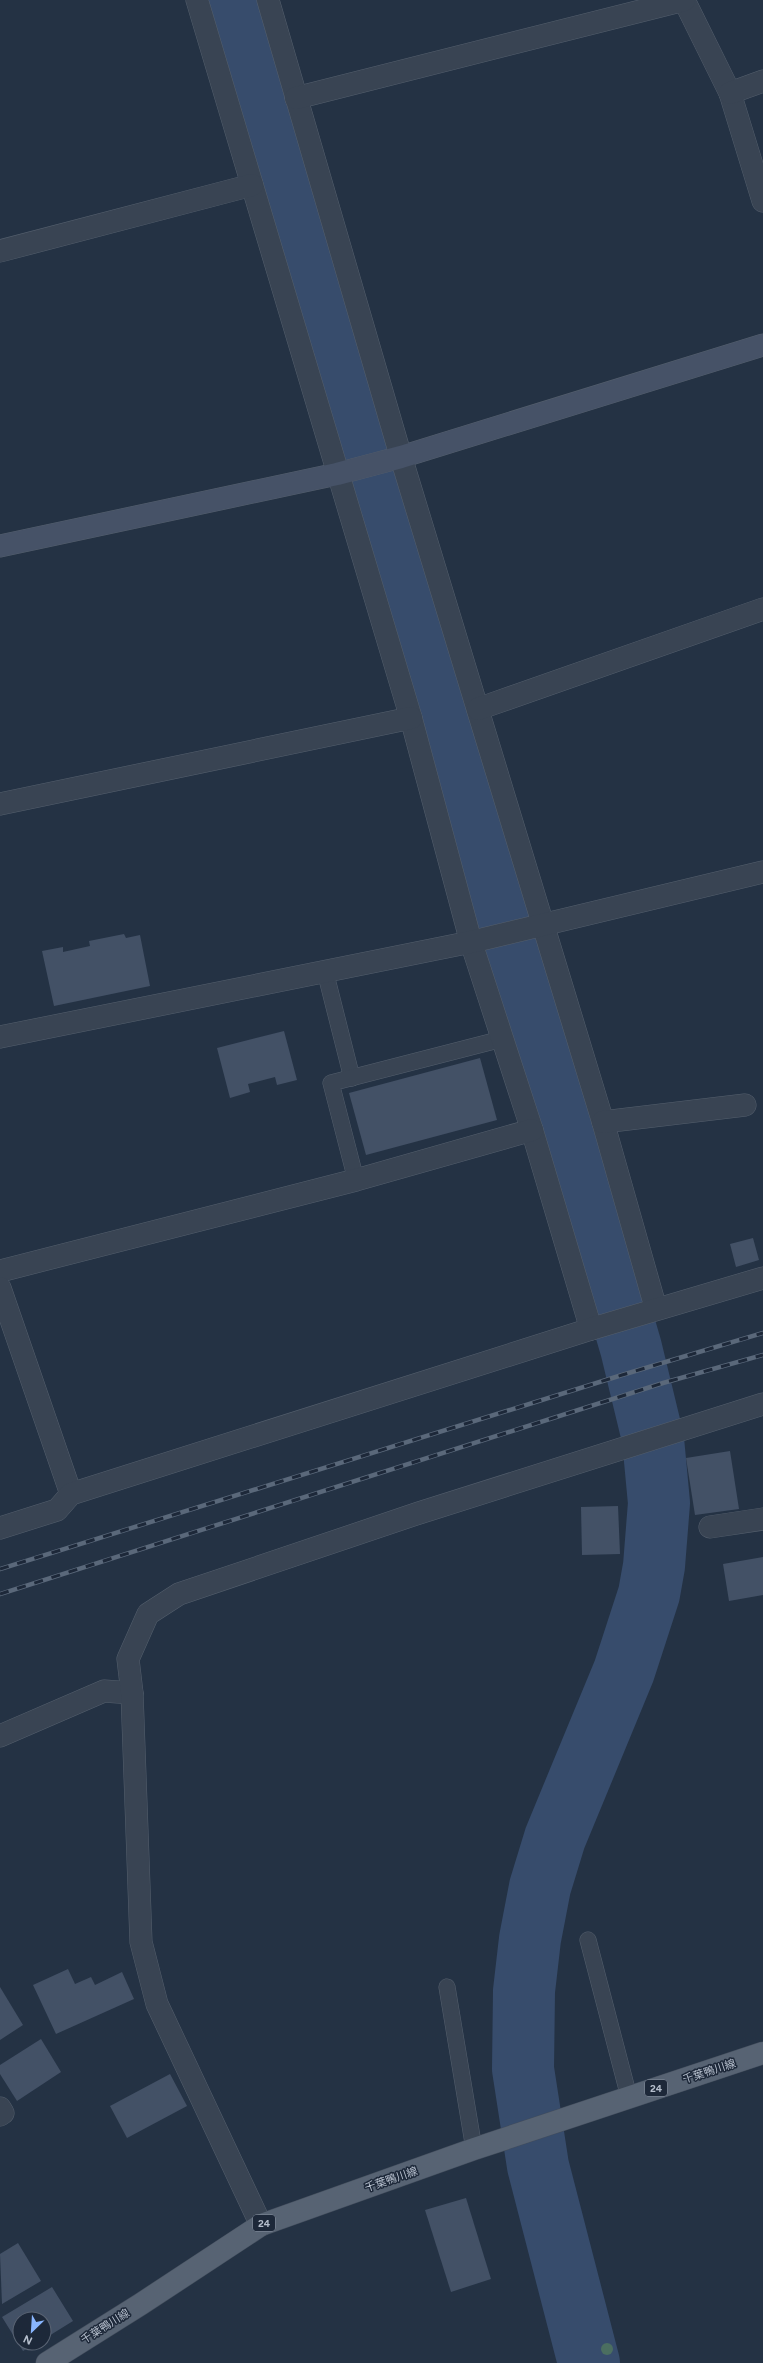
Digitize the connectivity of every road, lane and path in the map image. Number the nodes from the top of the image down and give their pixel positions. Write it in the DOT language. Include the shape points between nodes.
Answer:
graph roads {
  1 [pos="197,0"];
  2 [pos="268,0"];
  3 [pos="684,0"];
  4 [pos="763,81"];
  5 [pos="730,93"];
  6 [pos="296,98"];
  7 [pos="252,185"];
  8 [pos="763,201"];
  9 [pos="0,251"];
  10 [pos="763,345"];
  11 [pos="401,457"];
  12 [pos="337,474"];
  13 [pos="0,546"];
  14 [pos="763,609"];
  15 [pos="478,709"];
  16 [pos="411,718"];
  17 [pos="0,804"];
  18 [pos="763,872"];
  19 [pos="544,924"];
  20 [pos="471,942"];
  21 [pos="325,972"];
  22 [pos="0,1037"];
  23 [pos="502,1039"];
  24 [pos="352,1078"];
  25 [pos="745,1105"];
  26 [pos="603,1122"];
  27 [pos="532,1130"];
  28 [pos="356,1180"];
  29 [pos="0,1271"];
  30 [pos="763,1278"];
  31 [pos="0,1288"];
  32 [pos="656,1309"];
  33 [pos="591,1329"];
  34 [pos="763,1404"];
  35 [pos="71,1494"];
  36 [pos="763,1519"];
  37 [pos="710,1527"];
  38 [pos="0,1528"];
  39 [pos="132,1693"];
  40 [pos="0,1736"];
  41 [pos="588,1940"];
  42 [pos="448,1987"];
  43 [pos="763,2053"];
  44 [pos="629,2097"];
  45 [pos="0,2108"];
  46 [pos="0,2116"];
  47 [pos="474,2149"];
  48 [pos="261,2224"];
  49 [pos="47,2363"];
  1 -- 7 [label="street"];
  2 -- 6 [label="street"];
  3 -- 5 [label="street"];
  3 -- 6 [label="street"];
  4 -- 5 [label="street"];
  5 -- 8 [label="street"];
  6 -- 11 [label="street"];
  7 -- 9 [label="street"];
  7 -- 12 [label="street"];
  10 -- 11 [label="street"];
  11 -- 12 [label="street"];
  11 -- 15 [label="street"];
  12 -- 13 [label="street"];
  12 -- 16 [label="street"];
  14 -- 15 [label="street"];
  15 -- 19 [label="street"];
  16 -- 17 [label="street"];
  16 -- 20 [label="street"];
  18 -- 19 [label="street"];
  19 -- 20 [label="street"];
  19 -- 26 [label="street"];
  20 -- 21 [label="street"];
  20 -- 23 [label="street"];
  21 -- 22 [label="street"];
  21 -- 24 [label="lane"];
  23 -- 24 [label="lane"];
  23 -- 27 [label="street"];
  24 -- 28 [label="lane" via="331,1083"];
  25 -- 26 [label="street"];
  26 -- 32 [label="street"];
  27 -- 28 [label="street"];
  27 -- 33 [label="street"];
  28 -- 29 [label="street"];
  30 -- 32 [label="street"];
  31 -- 35 [label="street"];
  32 -- 33 [label="street"];
  33 -- 35 [label="street"];
  34 -- 39 [label="street" via="419,1513 179,1594 148,1614 128,1659"];
  35 -- 38 [label="street" via="57,1510"];
  36 -- 37 [label="street"];
  39 -- 40 [label="street" via="104,1691"];
  39 -- 48 [label="street" via="140,1942 157,2004"];
  41 -- 44 [label="lane"];
  42 -- 47 [label="lane"];
  43 -- 44 [label="main road, 千葉鴨川線 / 24"];
  44 -- 47 [label="main road, 千葉鴨川線 / 24"];
  45 -- 46 [label="street" via="3,2113"];
  47 -- 48 [label="main road, 千葉鴨川線 / 24"];
  48 -- 49 [label="main road, 千葉鴨川線 / 24"];
}
